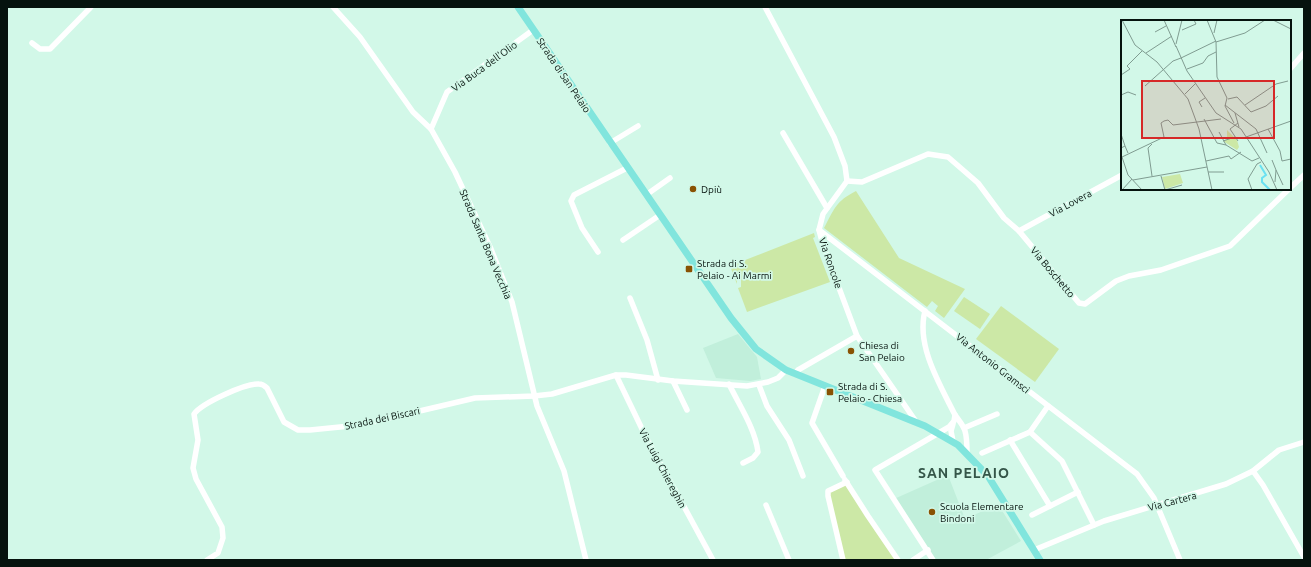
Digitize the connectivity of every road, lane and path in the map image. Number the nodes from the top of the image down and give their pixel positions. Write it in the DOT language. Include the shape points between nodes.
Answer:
graph roads {
  1 [pos="91,7"];
  2 [pos="332,7"];
  3 [pos="518,7"];
  4 [pos="765,7"];
  5 [pos="533,30"];
  6 [pos="32,43"];
  7 [pos="1304,53"];
  8 [pos="1291,68"];
  9 [pos="638,126"];
  10 [pos="431,129"];
  11 [pos="783,133"];
  12 [pos="610,143"];
  13 [pos="627,168"];
  14 [pos="1304,175"];
  15 [pos="1121,176"];
  16 [pos="670,178"];
  17 [pos="847,180"];
  18 [pos="1291,188"];
  19 [pos="1289,190"];
  20 [pos="646,195"];
  21 [pos="827,208"];
  22 [pos="660,215"];
  23 [pos="820,230"];
  24 [pos="1019,231"];
  25 [pos="624,240"];
  26 [pos="598,252"];
  27 [pos="630,298"];
  28 [pos="925,311"];
  29 [pos="857,336"];
  30 [pos="786,370"];
  31 [pos="795,374"];
  32 [pos="616,375"];
  33 [pos="658,380"];
  34 [pos="673,381"];
  35 [pos="729,384"];
  36 [pos="760,385"];
  37 [pos="825,386"];
  38 [pos="534,396"];
  39 [pos="1048,406"];
  40 [pos="908,408"];
  41 [pos="687,410"];
  42 [pos="954,414"];
  43 [pos="996,414"];
  44 [pos="904,418"];
  45 [pos="917,423"];
  46 [pos="953,423"];
  47 [pos="964,428"];
  48 [pos="938,432"];
  49 [pos="1030,432"];
  50 [pos="1010,440"];
  51 [pos="953,441"];
  52 [pos="1304,442"];
  53 [pos="967,452"];
  54 [pos="982,453"];
  55 [pos="743,463"];
  56 [pos="1253,471"];
  57 [pos="803,476"];
  58 [pos="845,480"];
  59 [pos="1078,492"];
  60 [pos="766,505"];
  61 [pos="1156,505"];
  62 [pos="1050,506"];
  63 [pos="1032,515"];
  64 [pos="1094,525"];
  65 [pos="928,550"];
  66 [pos="1034,550"];
  67 [pos="1304,557"];
  68 [pos="207,560"];
  69 [pos="586,560"];
  70 [pos="713,560"];
  71 [pos="788,560"];
  72 [pos="843,560"];
  73 [pos="898,560"];
  74 [pos="913,560"];
  75 [pos="933,560"];
  76 [pos="1040,560"];
  77 [pos="1180,560"];
  1 -- 6 [label="street" via="50,49 40,49"];
  2 -- 10 [label="street, Strada Santa Bona Vecchia" via="360,37 413,112"];
  3 -- 5 [label="main road, Strada di San Pelaio"];
  4 -- 17 [label="street" via="834,137 845,166"];
  5 -- 10 [label="street, Via Buca dell'Olio" via="447,92"];
  5 -- 12 [label="main road, Strada di San Pelaio"];
  7 -- 8 [label="street"];
  9 -- 12 [label="street"];
  10 -- 38 [label="street, Strada Santa Bona Vecchia" via="455,172 491,249 509,295"];
  11 -- 21 [label="street"];
  12 -- 13 [label="main road, Strada di San Pelaio"];
  13 -- 20 [label="main road, Strada di San Pelaio"];
  13 -- 26 [label="street" via="574,195 572,201 582,228"];
  14 -- 18 [label="street, Via Boschetto"];
  15 -- 24 [label="street, Via Lovera"];
  16 -- 20 [label="street"];
  17 -- 21 [label="street, Via Roncole"];
  17 -- 24 [label="street, Via Boschetto" via="862,182 928,154 948,157 978,183 1004,218"];
  19 -- 24 [label="street, Via Boschetto" via="1230,246 1161,270 1116,281 1085,304 1079,303"];
  20 -- 22 [label="main road, Strada di San Pelaio"];
  21 -- 23 [label="street, Via Roncole"];
  22 -- 25 [label="street"];
  22 -- 30 [label="main road, Strada di San Pelaio" via="745,337 768,359"];
  23 -- 28 [label="street, Via Antonio Gramsci"];
  23 -- 29 [label="street, Via Roncole" via="823,245"];
  27 -- 33 [label="street" via="647,340"];
  28 -- 39 [label="street, Via Antonio Gramsci"];
  28 -- 42 [label="street" via="923,333 933,370"];
  29 -- 31 [label="street"];
  29 -- 40 [label="street, Via Roncole"];
  30 -- 31 [label="main road, Strada di San Pelaio"];
  30 -- 36 [label="street" via="778,378"];
  31 -- 37 [label="main road, Strada di San Pelaio"];
  32 -- 33 [label="street"];
  32 -- 38 [label="street, Strada dei Biscari" via="552,394"];
  32 -- 70 [label="street, Via Luigi Chiereghin" via="643,432"];
  33 -- 34 [label="street"];
  34 -- 35 [label="street"];
  34 -- 41 [label="street"];
  35 -- 36 [label="street"];
  35 -- 55 [label="street" via="758,447 758,452"];
  36 -- 57 [label="street" via="767,406 789,440"];
  37 -- 44 [label="main road, Strada di San Pelaio"];
  37 -- 58 [label="street" via="812,423"];
  38 -- 68 [label="street, Strada dei Biscari" via="475,398 360,425 304,430 291,427 284,422 263,384 226,393 194,414 198,440 193,468 196,479 222,527 223,538 218,553"];
  38 -- 69 [label="street, Strada Santa Bona Vecchia" via="564,471"];
  39 -- 49 [label="street"];
  39 -- 61 [label="street, Via Antonio Gramsci" via="1136,474 1148,488"];
  40 -- 44 [label="street"];
  40 -- 45 [label="street, Via Roncole"];
  42 -- 46 [label="street"];
  42 -- 47 [label="street"];
  43 -- 47 [label="street"];
  44 -- 45 [label="main road, Strada di San Pelaio"];
  45 -- 48 [label="main road, Strada di San Pelaio"];
  46 -- 48 [label="street"];
  46 -- 51 [label="street"];
  47 -- 53 [label="street"];
  48 -- 51 [label="main road, Strada di San Pelaio"];
  48 -- 65 [label="street" via="875,470"];
  49 -- 50 [label="street"];
  49 -- 59 [label="street" via="1062,461"];
  50 -- 54 [label="street"];
  50 -- 62 [label="street"];
  51 -- 53 [label="main road, Strada di San Pelaio"];
  52 -- 56 [label="street, Via Cartera" via="1279,450"];
  53 -- 66 [label="main road, Strada di San Pelaio" via="988,476"];
  56 -- 61 [label="street, Via Cartera" via="1207,491"];
  56 -- 67 [label="street"];
  58 -- 72 [label="street" via="828,491"];
  58 -- 73 [label="street"];
  59 -- 62 [label="street"];
  59 -- 64 [label="street"];
  60 -- 71 [label="street"];
  61 -- 64 [label="street, Via Cartera"];
  61 -- 77 [label="street, Via Antonio Gramsci"];
  62 -- 63 [label="street"];
  64 -- 66 [label="street, Via Cartera"];
  65 -- 74 [label="street"];
  65 -- 75 [label="street"];
  66 -- 76 [label="main road, Strada di San Pelaio"];
}
